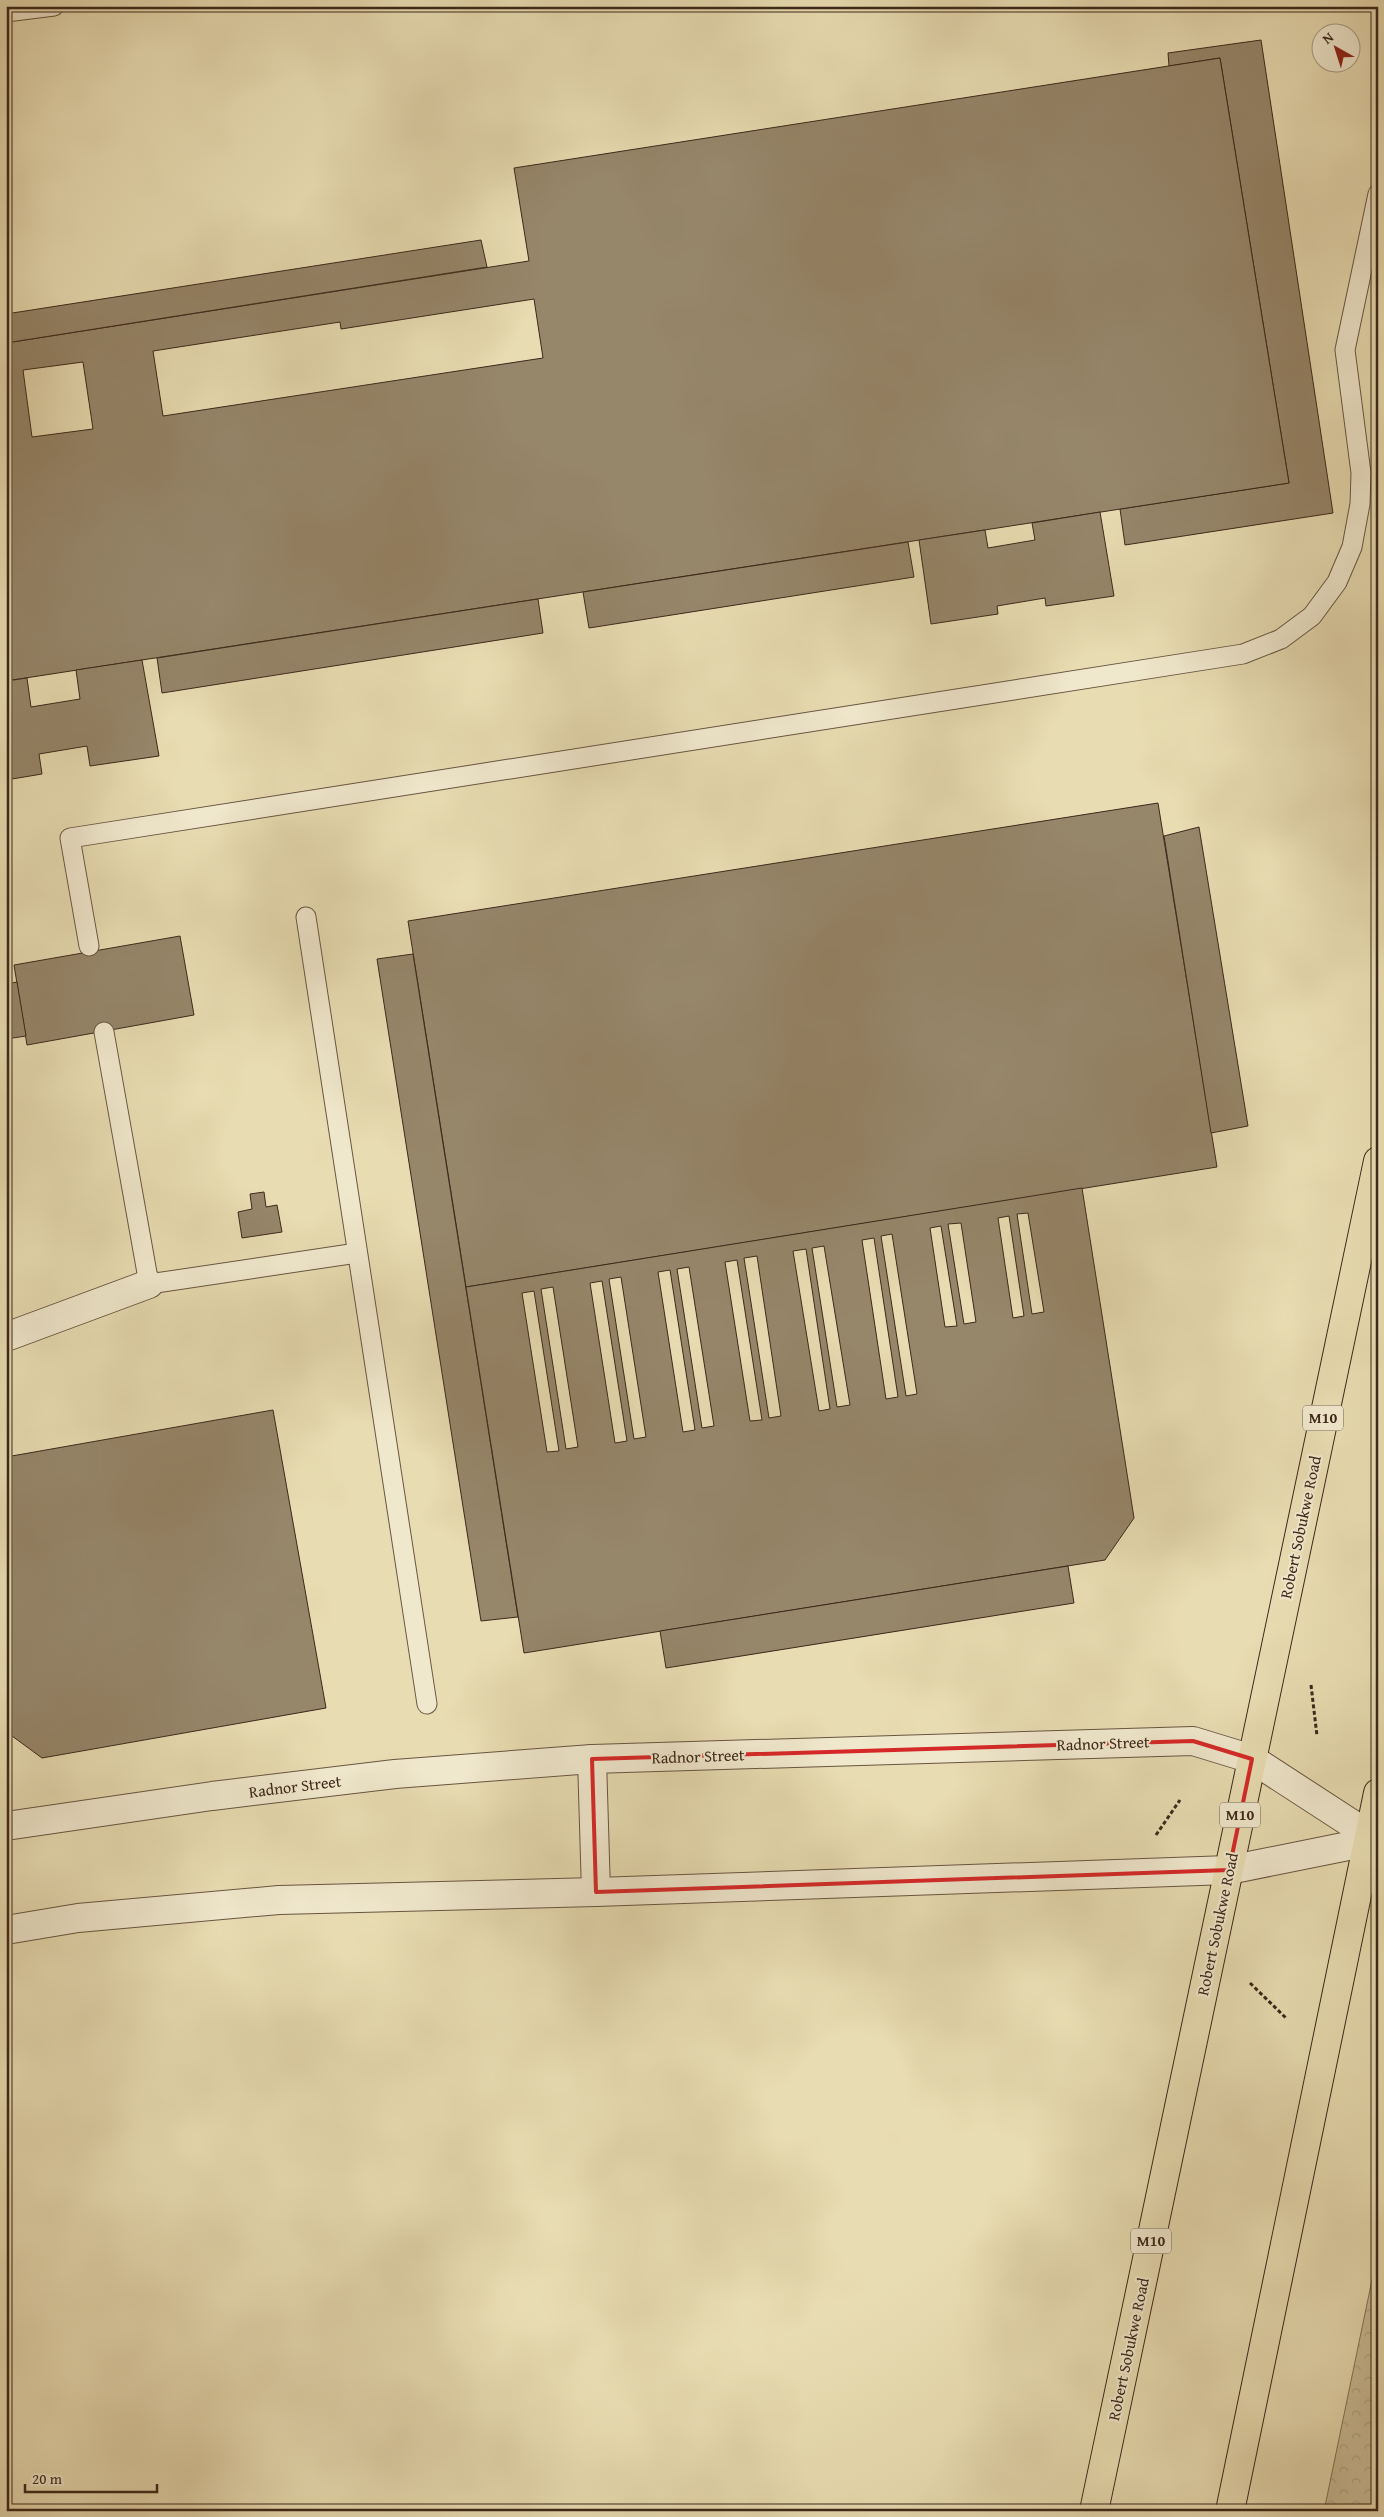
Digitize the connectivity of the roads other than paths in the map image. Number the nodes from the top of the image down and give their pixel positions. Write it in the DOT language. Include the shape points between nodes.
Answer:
graph roads {
  1 [pos="54,6"];
  2 [pos="6,12"];
  3 [pos="1378,194"];
  4 [pos="306,917"];
  5 [pos="89,946"];
  6 [pos="104,1032"];
  7 [pos="1378,1161"];
  8 [pos="357,1253"];
  9 [pos="149,1284"];
  10 [pos="6,1337"];
  11 [pos="427,1704"];
  12 [pos="592,1759"];
  13 [pos="1252,1759"];
  14 [pos="1378,1793"];
  15 [pos="6,1826"];
  16 [pos="1369,1839"];
  17 [pos="1229,1870"];
  18 [pos="596,1892"];
  19 [pos="6,1930"];
  20 [pos="1094,2511"];
  21 [pos="1230,2511"];
  1 -- 2 [label="lane"];
  3 -- 5 [label="lane" via="1346,350 1361,473 1360,504 1352,547 1337,582 1312,616 1281,639 1233,656 70,838"];
  4 -- 8 [label="lane"];
  6 -- 9 [label="lane"];
  7 -- 13 [label="main road, Robert Sobukwe Road / M10"];
  8 -- 9 [label="lane"];
  8 -- 11 [label="lane"];
  9 -- 10 [label="street"];
  12 -- 13 [label="street, Radnor Street" via="1194,1741"];
  12 -- 15 [label="street, Radnor Street" via="394,1774"];
  12 -- 18 [label="street"];
  13 -- 16 [label="street, Radnor Street"];
  13 -- 17 [label="main road, Robert Sobukwe Road / M10"];
  14 -- 16 [label="main road"];
  16 -- 17 [label="street"];
  16 -- 21 [label="main road"];
  17 -- 18 [label="street"];
  17 -- 20 [label="main road, Robert Sobukwe Road / M10"];
  18 -- 19 [label="street" via="279,1900 78,1918"];
}
